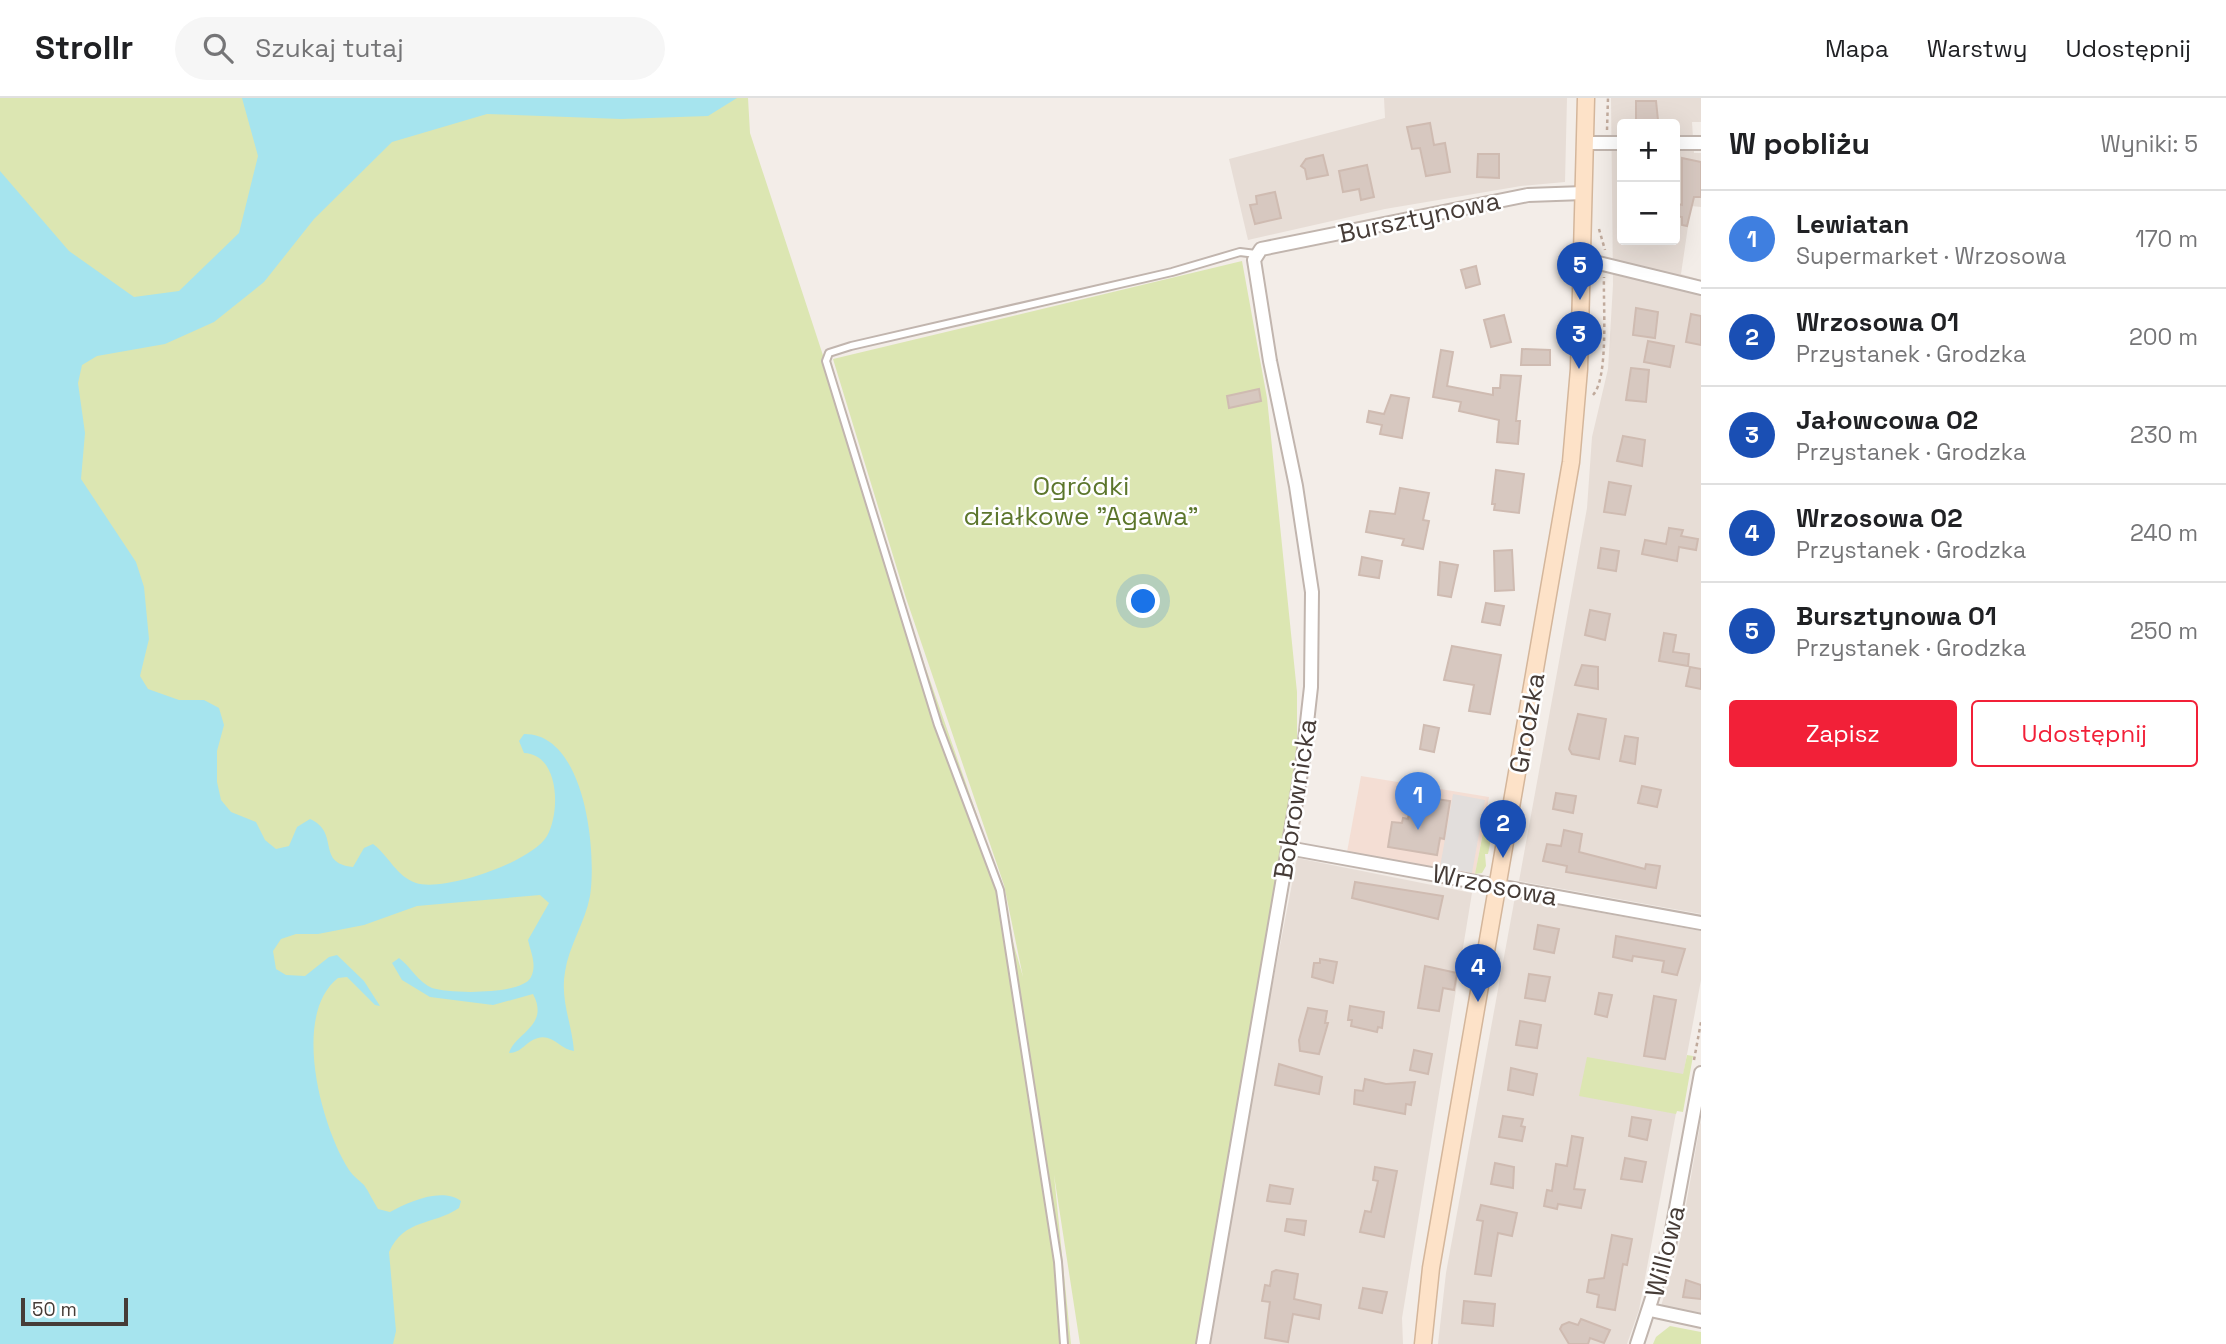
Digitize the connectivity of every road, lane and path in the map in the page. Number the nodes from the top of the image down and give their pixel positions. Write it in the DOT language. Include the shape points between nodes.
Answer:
graph roads {
  1 [pos="1586,98"];
  2 [pos="1585,143"];
  3 [pos="1617,143"];
  4 [pos="1680,143"];
  5 [pos="1701,143"];
  6 [pos="1584,193"];
  7 [pos="1256,254"];
  8 [pos="1582,259"];
  9 [pos="1701,288"];
  10 [pos="1288,848"];
  11 [pos="1498,888"];
  12 [pos="1701,923"];
  13 [pos="1701,1073"];
  14 [pos="1696,1130"];
  15 [pos="1650,1310"];
  16 [pos="1701,1321"];
  17 [pos="1064,1344"];
  18 [pos="1203,1344"];
  19 [pos="1423,1344"];
  20 [pos="1637,1344"];
  1 -- 2 [label="street, Grodzka"];
  2 -- 3 [label="street"];
  2 -- 6 [label="street, Grodzka"];
  4 -- 5 [label="street"];
  6 -- 7 [label="street, Bursztynowa" via="1528,195 1261,249"];
  6 -- 8 [label="street, Grodzka"];
  7 -- 10 [label="street, Bobrownicka" via="1269,361 1298,497 1312,592 1309,713"];
  7 -- 17 [label="lane" via="1240,252 851,346 829,353 826,361 938,725 1000,890 1058,1262"];
  8 -- 9 [label="street"];
  8 -- 11 [label="street, Grodzka" via="1571,462"];
  10 -- 11 [label="street, Wrzosowa"];
  10 -- 18 [label="street, Bobrownicka"];
  11 -- 12 [label="street, Wrzosowa"];
  11 -- 19 [label="street, Grodzka" via="1431,1268"];
  13 -- 14 [label="street, Willowa"];
  14 -- 15 [label="street, Willowa"];
  15 -- 16 [label="street"];
  15 -- 20 [label="street, Willowa"];
}
